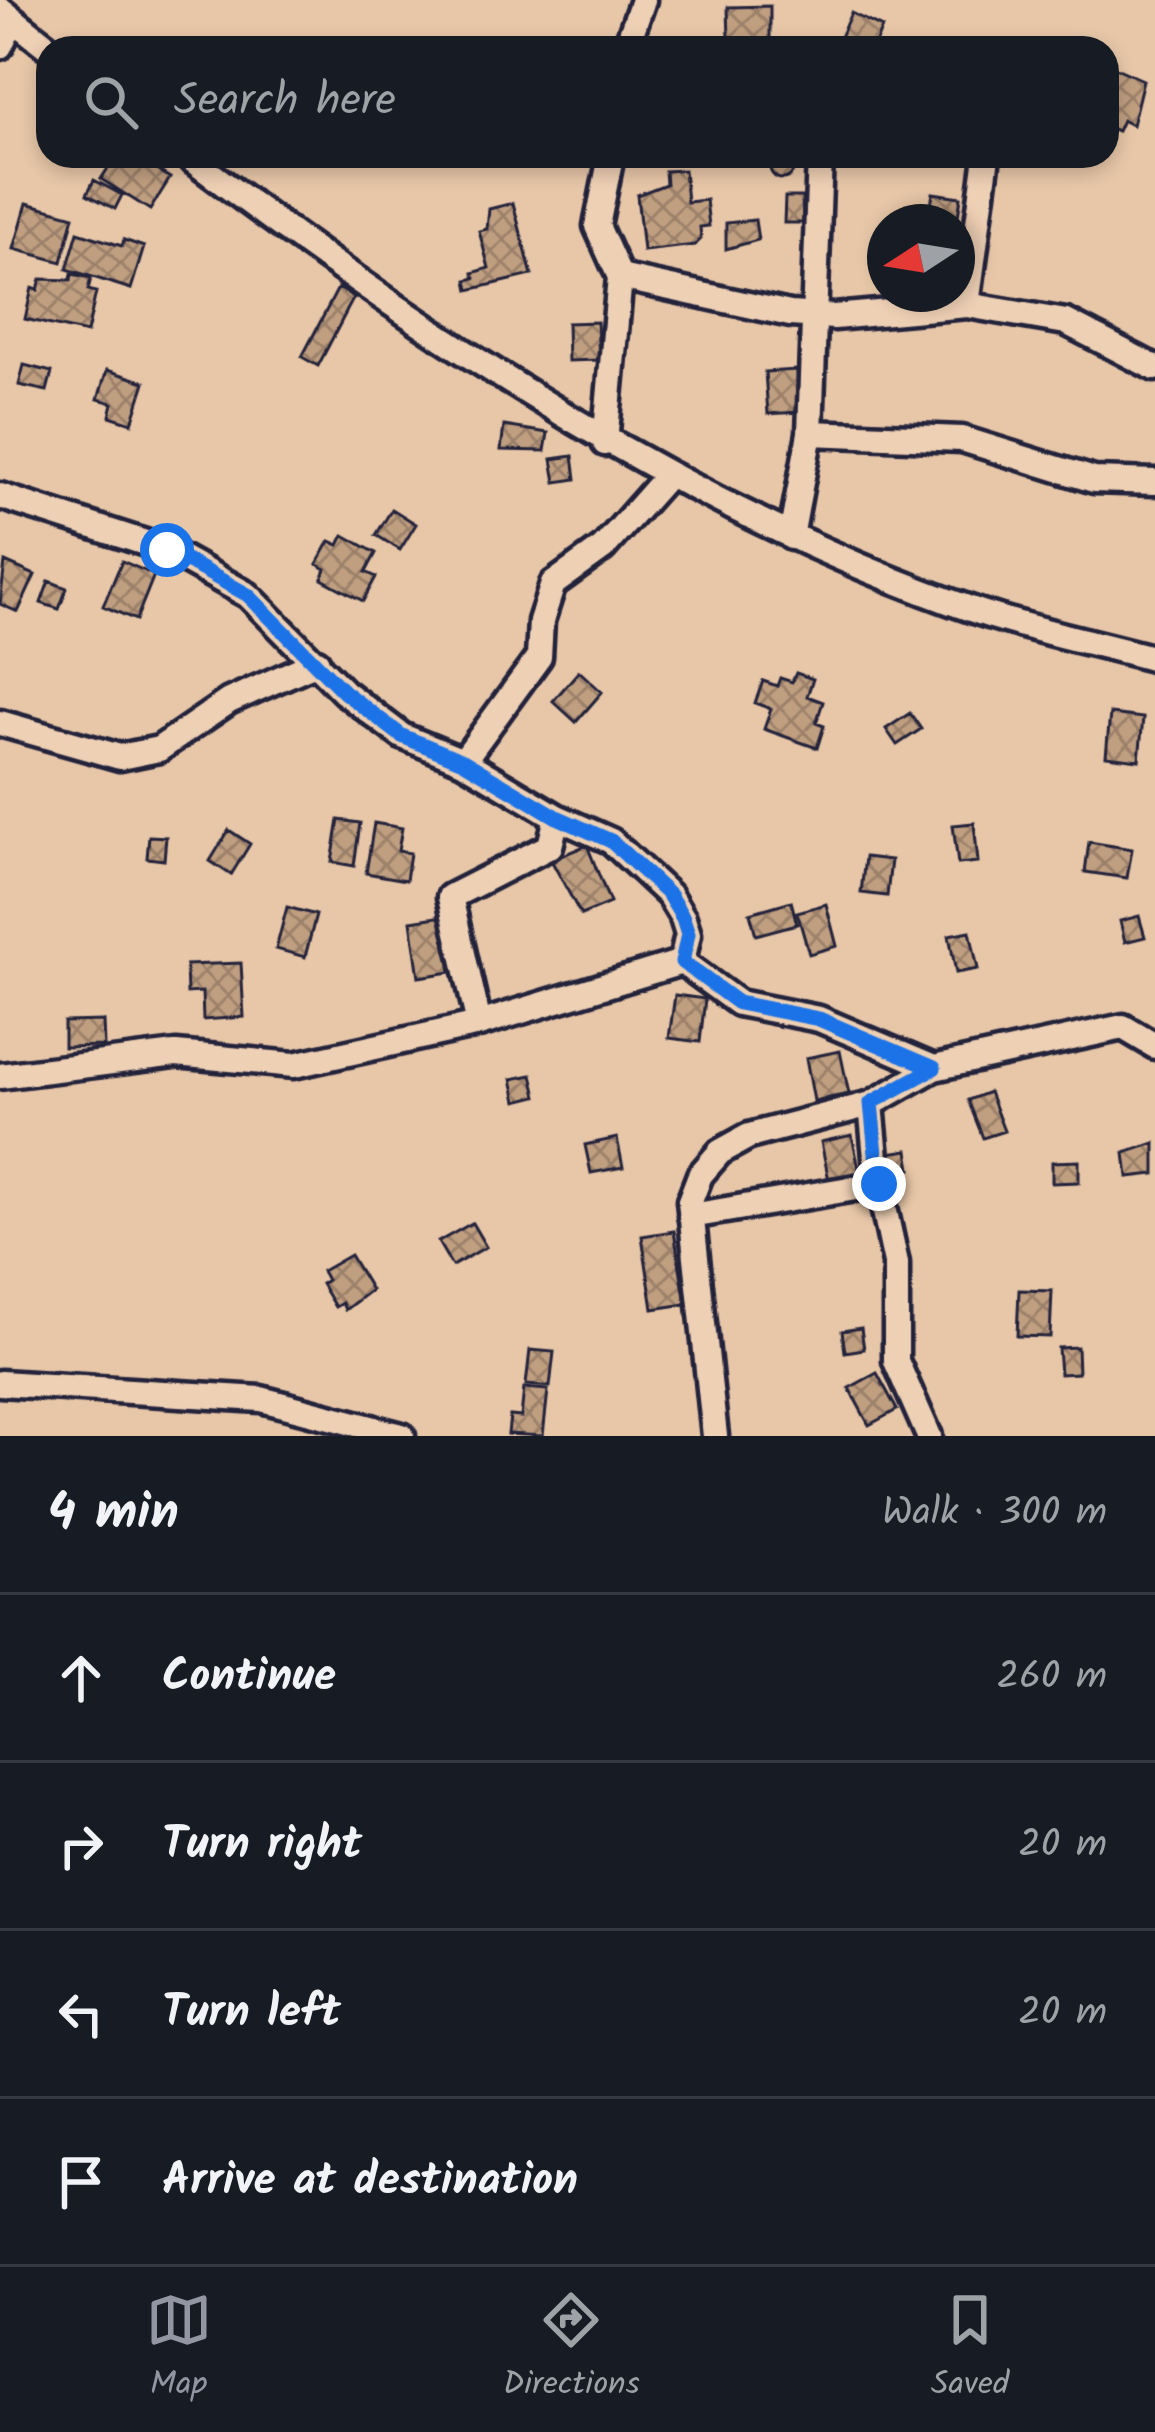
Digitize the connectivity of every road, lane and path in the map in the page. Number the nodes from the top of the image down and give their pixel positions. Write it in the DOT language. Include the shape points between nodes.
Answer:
graph roads {
  1 [pos="643,0"];
  2 [pos="6,14"];
  3 [pos="630,36"];
  4 [pos="36,38"];
  5 [pos="0,46"];
  6 [pos="204,168"];
  7 [pos="609,168"];
  8 [pos="820,168"];
  9 [pos="985,168"];
  10 [pos="975,245"];
  11 [pos="620,277"];
  12 [pos="975,306"];
  13 [pos="872,312"];
  14 [pos="818,316"];
  15 [pos="1155,368"];
  16 [pos="810,433"];
  17 [pos="605,443"];
  18 [pos="666,477"];
  19 [pos="1155,482"];
  20 [pos="0,496"];
  21 [pos="791,537"];
  22 [pos="1155,658"];
  23 [pos="317,662"];
  24 [pos="0,723"];
  25 [pos="463,761"];
  26 [pos="557,817"];
  27 [pos="682,962"];
  28 [pos="1155,1018"];
  29 [pos="479,1024"];
  30 [pos="1123,1027"];
  31 [pos="1155,1046"];
  32 [pos="934,1068"];
  33 [pos="0,1076"];
  34 [pos="871,1103"];
  35 [pos="879,1184"];
  36 [pos="691,1216"];
  37 [pos="0,1383"];
  38 [pos="402,1436"];
  39 [pos="715,1436"];
  40 [pos="929,1436"];
  1 -- 3 [label="street"];
  2 -- 4 [label="street"];
  2 -- 5 [label="street"];
  6 -- 17 [label="street"];
  7 -- 11 [label="street" via="597,226"];
  8 -- 14 [label="street"];
  9 -- 10 [label="street"];
  11 -- 14 [label="street"];
  11 -- 17 [label="street"];
  12 -- 15 [label="street" via="1066,322"];
  13 -- 14 [label="street"];
  14 -- 16 [label="street"];
  16 -- 19 [label="street" via="962,439 1094,480"];
  16 -- 21 [label="street"];
  17 -- 18 [label="street"];
  18 -- 21 [label="street"];
  18 -- 25 [label="street" via="603,548 553,584 539,657"];
  20 -- 23 [label="street" via="167,550 248,595"];
  21 -- 22 [label="street" via="982,613"];
  23 -- 24 [label="street" via="229,701 159,749 120,758"];
  23 -- 25 [label="street" via="402,736"];
  25 -- 26 [label="street"];
  26 -- 27 [label="street" via="611,841 669,895 688,934"];
  26 -- 29 [label="street" via="550,846 449,897"];
  27 -- 29 [label="street"];
  27 -- 32 [label="street" via="738,1003 819,1019"];
  28 -- 30 [label="street"];
  29 -- 33 [label="street" via="294,1065 176,1054"];
  30 -- 31 [label="street"];
  30 -- 32 [label="street"];
  32 -- 34 [label="street"];
  34 -- 35 [label="street"];
  34 -- 36 [label="street" via="720,1151 700,1175"];
  35 -- 36 [label="street"];
  35 -- 40 [label="street" via="896,1262 896,1361"];
  36 -- 39 [label="street"];
  37 -- 38 [label="street" via="261,1399"];
}
